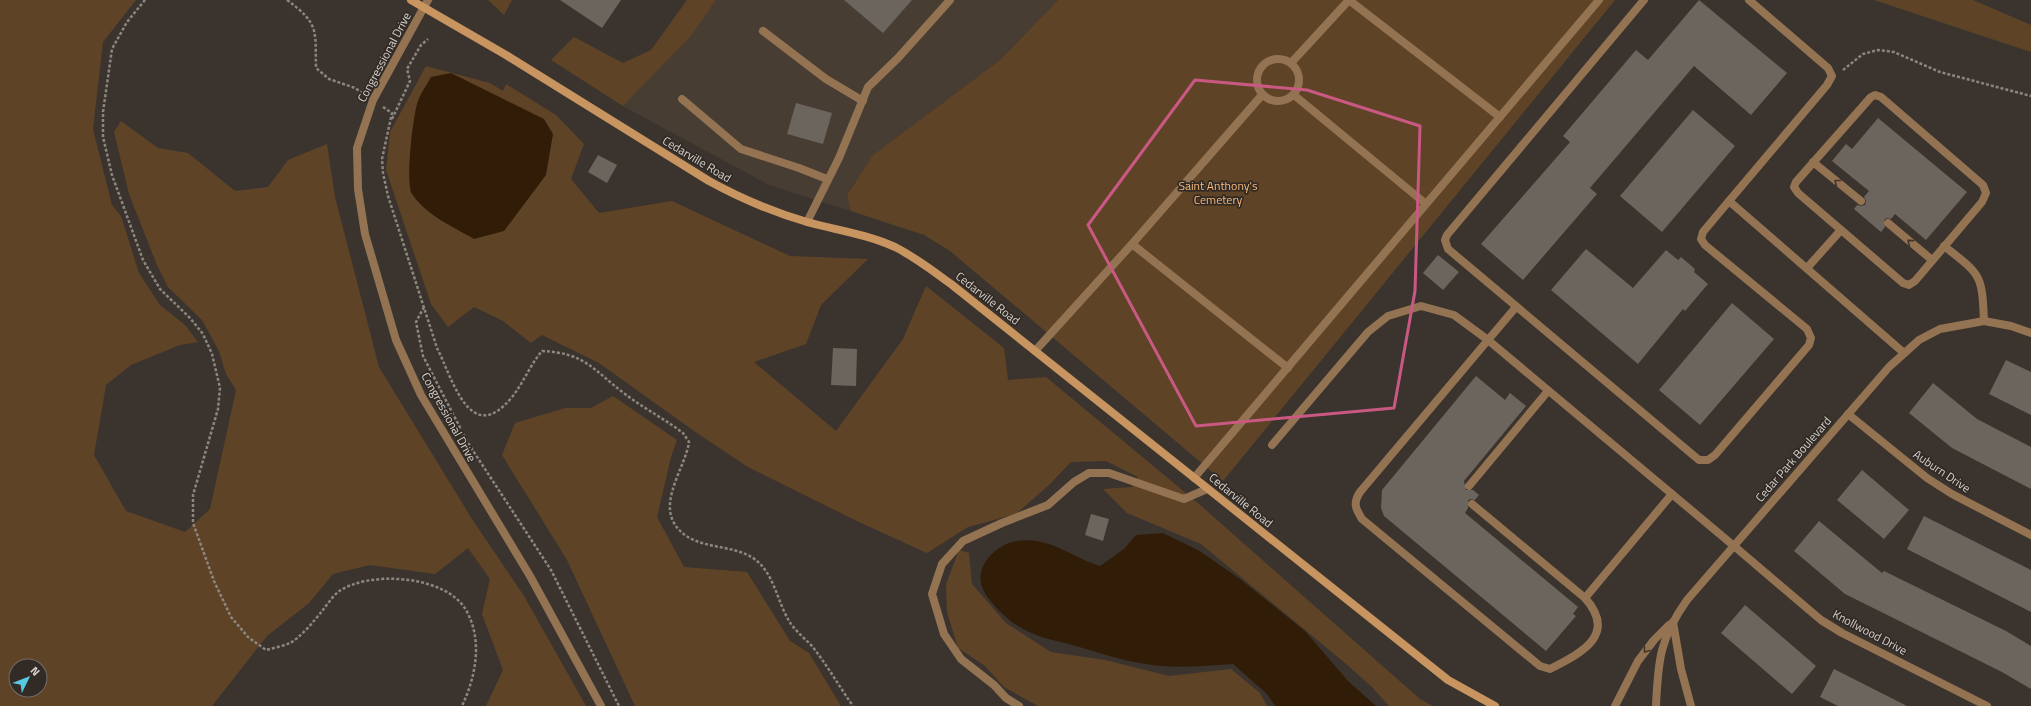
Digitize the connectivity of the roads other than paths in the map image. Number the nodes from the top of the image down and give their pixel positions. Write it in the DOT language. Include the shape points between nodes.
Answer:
graph roads {
  1 [pos="411,0"];
  2 [pos="950,0"];
  3 [pos="1599,0"];
  4 [pos="1644,0"];
  5 [pos="1749,0"];
  6 [pos="426,4"];
  7 [pos="763,31"];
  8 [pos="1291,63"];
  9 [pos="1262,95"];
  10 [pos="1294,95"];
  11 [pos="682,99"];
  12 [pos="863,101"];
  13 [pos="1500,117"];
  14 [pos="1813,162"];
  15 [pos="827,179"];
  16 [pos="1729,201"];
  17 [pos="1861,201"];
  18 [pos="1426,204"];
  19 [pos="807,222"];
  20 [pos="1888,223"];
  21 [pos="1841,230"];
  22 [pos="1132,244"];
  23 [pos="1944,246"];
  24 [pos="1932,260"];
  25 [pos="1806,268"];
  26 [pos="1516,307"];
  27 [pos="1984,321"];
  28 [pos="2031,333"];
  29 [pos="1488,340"];
  30 [pos="1035,351"];
  31 [pos="1904,353"];
  32 [pos="1288,368"];
  33 [pos="1548,391"];
  34 [pos="1848,414"];
  35 [pos="1272,445"];
  36 [pos="1194,478"];
  37 [pos="1469,486"];
  38 [pos="1207,489"];
  39 [pos="1672,494"];
  40 [pos="1472,504"];
  41 [pos="2031,535"];
  42 [pos="1734,546"];
  43 [pos="1585,598"];
  44 [pos="1672,621"];
  45 [pos="600,706"];
  46 [pos="1019,706"];
  47 [pos="1495,706"];
  48 [pos="1615,706"];
  49 [pos="1656,706"];
  50 [pos="1691,706"];
  51 [pos="1988,706"];
  1 -- 6 [label="main road, Cedarville Road"];
  2 -- 12 [label="street" via="868,87"];
  3 -- 13 [label="street"];
  4 -- 26 [label="street" via="1447,235 1445,240 1448,249"];
  5 -- 16 [label="street" via="1828,68 1832,76"];
  6 -- 19 [label="main road, Cedarville Road" via="709,181 758,205"];
  6 -- 45 [label="street, Congressional Drive" via="373,100 357,148 358,189 365,234 396,340 421,396 530,576"];
  7 -- 12 [label="street" via="826,78"];
  8 -- 9 [label="street" via="1277,59 1259,69 1256,82"];
  8 -- 10 [label="street" via="1299,74 1298,89"];
  8 -- 13 [label="street" via="1349,0"];
  9 -- 10 [label="street" via="1282,102"];
  9 -- 22 [label="street"];
  10 -- 18 [label="street"];
  11 -- 15 [label="street" via="741,149"];
  12 -- 15 [label="street"];
  13 -- 18 [label="street"];
  17 -- 14 [label="street, one-way"];
  14 -- 21 [label="street" via="1794,187"];
  14 -- 23 [label="street" via="1871,96 1881,97 1983,185 1986,193 1982,202"];
  15 -- 19 [label="street"];
  16 -- 25 [label="street"];
  16 -- 26 [label="street" via="1703,232 1701,239 1807,329 1812,338 1804,351 1708,460 1700,460"];
  18 -- 32 [label="street"];
  19 -- 30 [label="main road, Cedarville Road" via="871,238 919,261"];
  24 -- 20 [label="street, one-way"];
  21 -- 24 [label="street" via="1903,283 1909,285"];
  21 -- 25 [label="street"];
  22 -- 30 [label="street"];
  22 -- 32 [label="street"];
  23 -- 24 [label="street"];
  23 -- 27 [label="street" via="1973,269 1979,278 1982,286"];
  25 -- 31 [label="street"];
  26 -- 29 [label="street"];
  27 -- 28 [label="street, Cedar Park Boulevard" via="2012,326"];
  27 -- 31 [label="street, Cedar Park Boulevard" via="1940,329 1919,340"];
  29 -- 33 [label="street, Knollwood Drive"];
  29 -- 35 [label="street, Knollwood Drive" via="1454,315 1421,306 1388,316 1368,332"];
  29 -- 43 [label="street" via="1360,492 1355,508 1362,520 1540,666 1550,669 1583,651 1592,640 1598,627 1598,616"];
  30 -- 36 [label="main road, Cedarville Road"];
  31 -- 34 [label="street, Cedar Park Boulevard"];
  32 -- 36 [label="street"];
  33 -- 37 [label="street"];
  33 -- 39 [label="street, Knollwood Drive"];
  34 -- 41 [label="street, Auburn Drive" via="1927,478 1952,494"];
  34 -- 42 [label="street, Cedar Park Boulevard"];
  36 -- 38 [label="main road, Cedarville Road"];
  38 -- 46 [label="street" via="1184,499 1108,473 1089,473 1074,482 1048,505 963,541 942,564 932,594 944,634 961,659"];
  38 -- 47 [label="main road, Cedarville Road" via="1448,680"];
  39 -- 42 [label="street, Knollwood Drive"];
  39 -- 43 [label="street"];
  40 -- 43 [label="street"];
  42 -- 44 [label="street, Cedar Park Boulevard"];
  42 -- 51 [label="street, Knollwood Drive" via="1821,620"];
  44 -- 48 [label="street, one-way" via="1638,661"];
  44 -- 49 [label="street, Cedar Park Boulevard" via="1663,642 1657,668"];
  44 -- 50 [label="street"];
}
